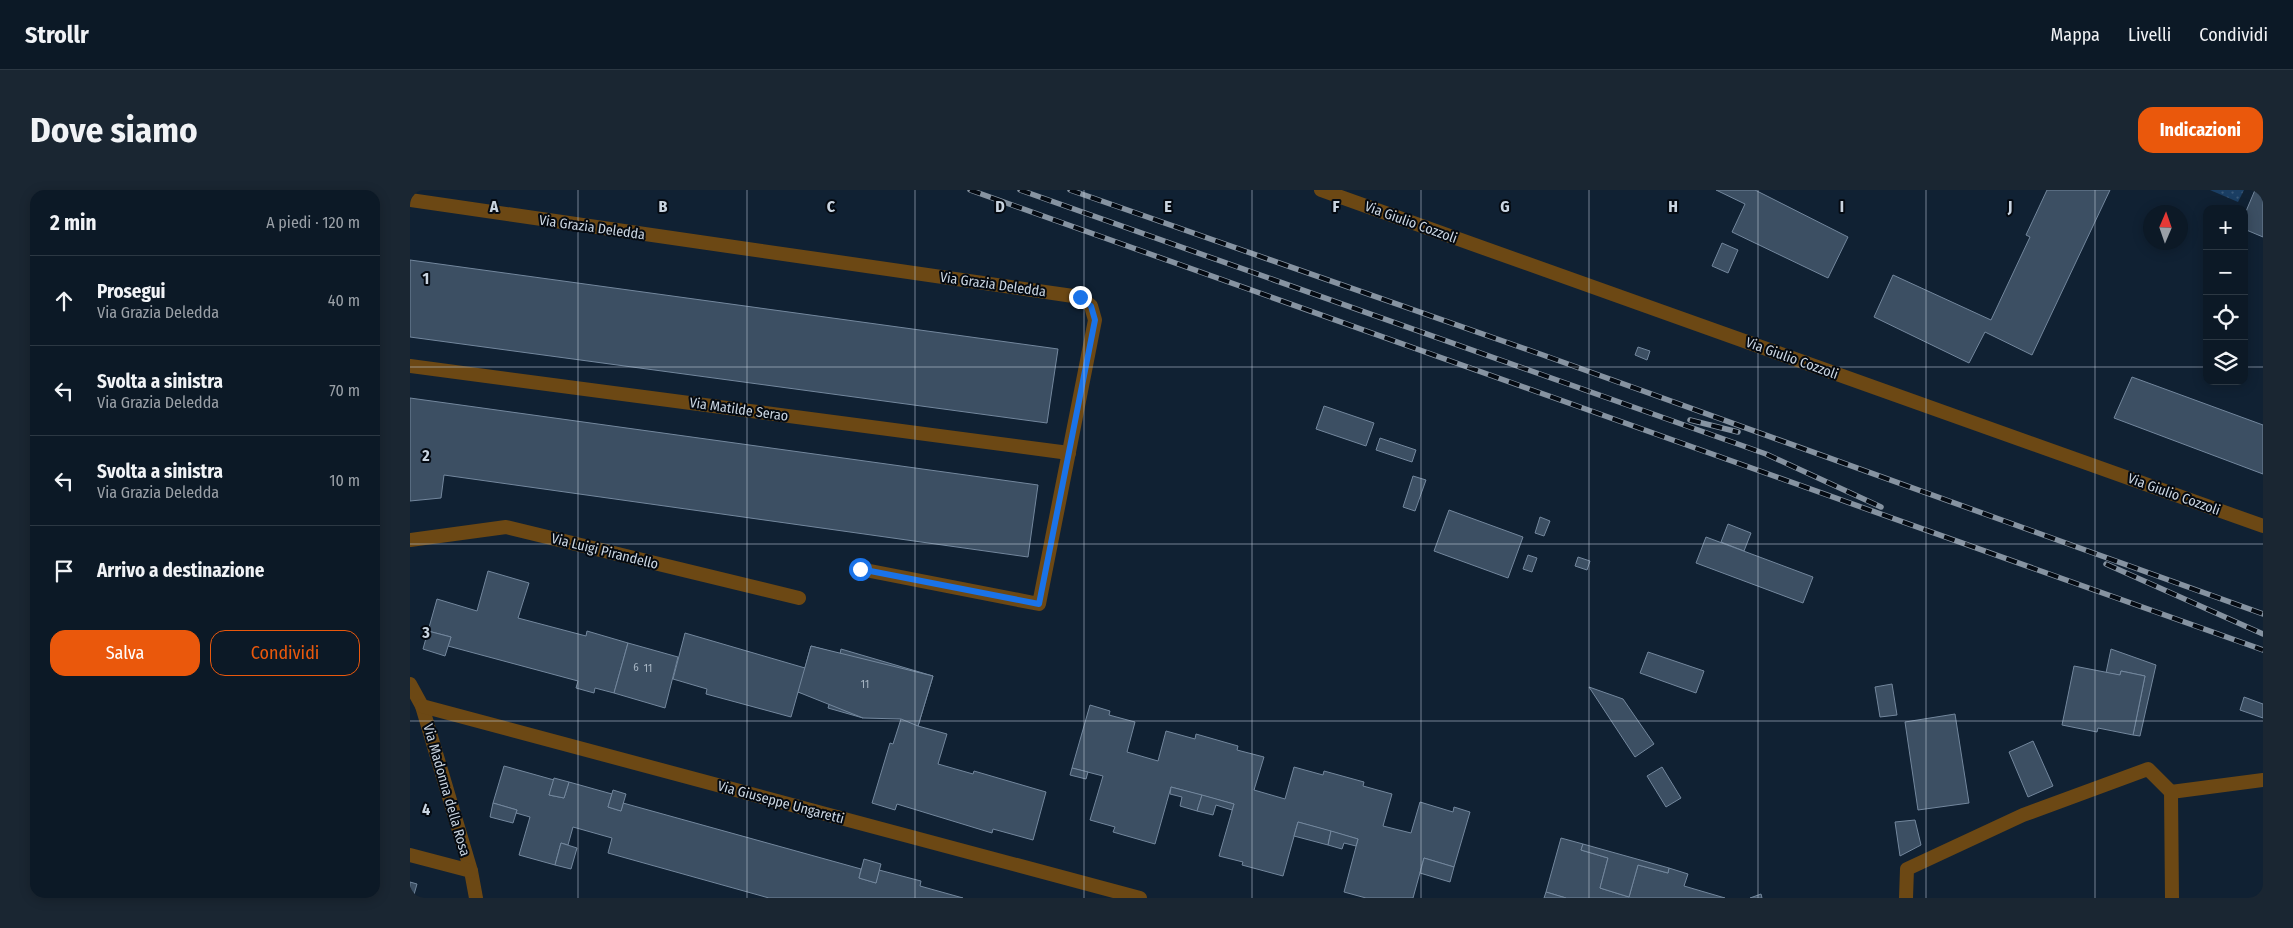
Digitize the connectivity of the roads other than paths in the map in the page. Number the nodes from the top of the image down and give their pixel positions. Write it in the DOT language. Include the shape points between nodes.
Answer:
graph roads {
  1 [pos="1321,190"];
  2 [pos="410,200"];
  3 [pos="410,366"];
  4 [pos="1069,453"];
  5 [pos="2263,526"];
  6 [pos="410,540"];
  7 [pos="860,569"];
  8 [pos="799,598"];
  9 [pos="410,684"];
  10 [pos="422,706"];
  11 [pos="2263,780"];
  12 [pos="2171,792"];
  13 [pos="410,855"];
  14 [pos="471,871"];
  15 [pos="476,898"];
  16 [pos="1140,898"];
  17 [pos="1906,898"];
  18 [pos="2172,898"];
  1 -- 5 [label="street, Via Giulio Cozzoli"];
  2 -- 4 [label="street, Via Grazia Deledda" via="1080,297 1091,306 1095,320"];
  3 -- 4 [label="street, Via Matilde Serao"];
  4 -- 7 [label="street, Via Grazia Deledda" via="1039,604"];
  6 -- 8 [label="street, Via Luigi Pirandello" via="506,527"];
  9 -- 10 [label="street, Via Madonna della Rosa"];
  10 -- 14 [label="street, Via Madonna della Rosa"];
  10 -- 16 [label="street, Via Giuseppe Ungaretti"];
  11 -- 12 [label="street"];
  12 -- 17 [label="street" via="2148,769 2023,815 1907,869"];
  12 -- 18 [label="street"];
  13 -- 14 [label="street"];
  14 -- 15 [label="street, Via Madonna della Rosa"];
}
